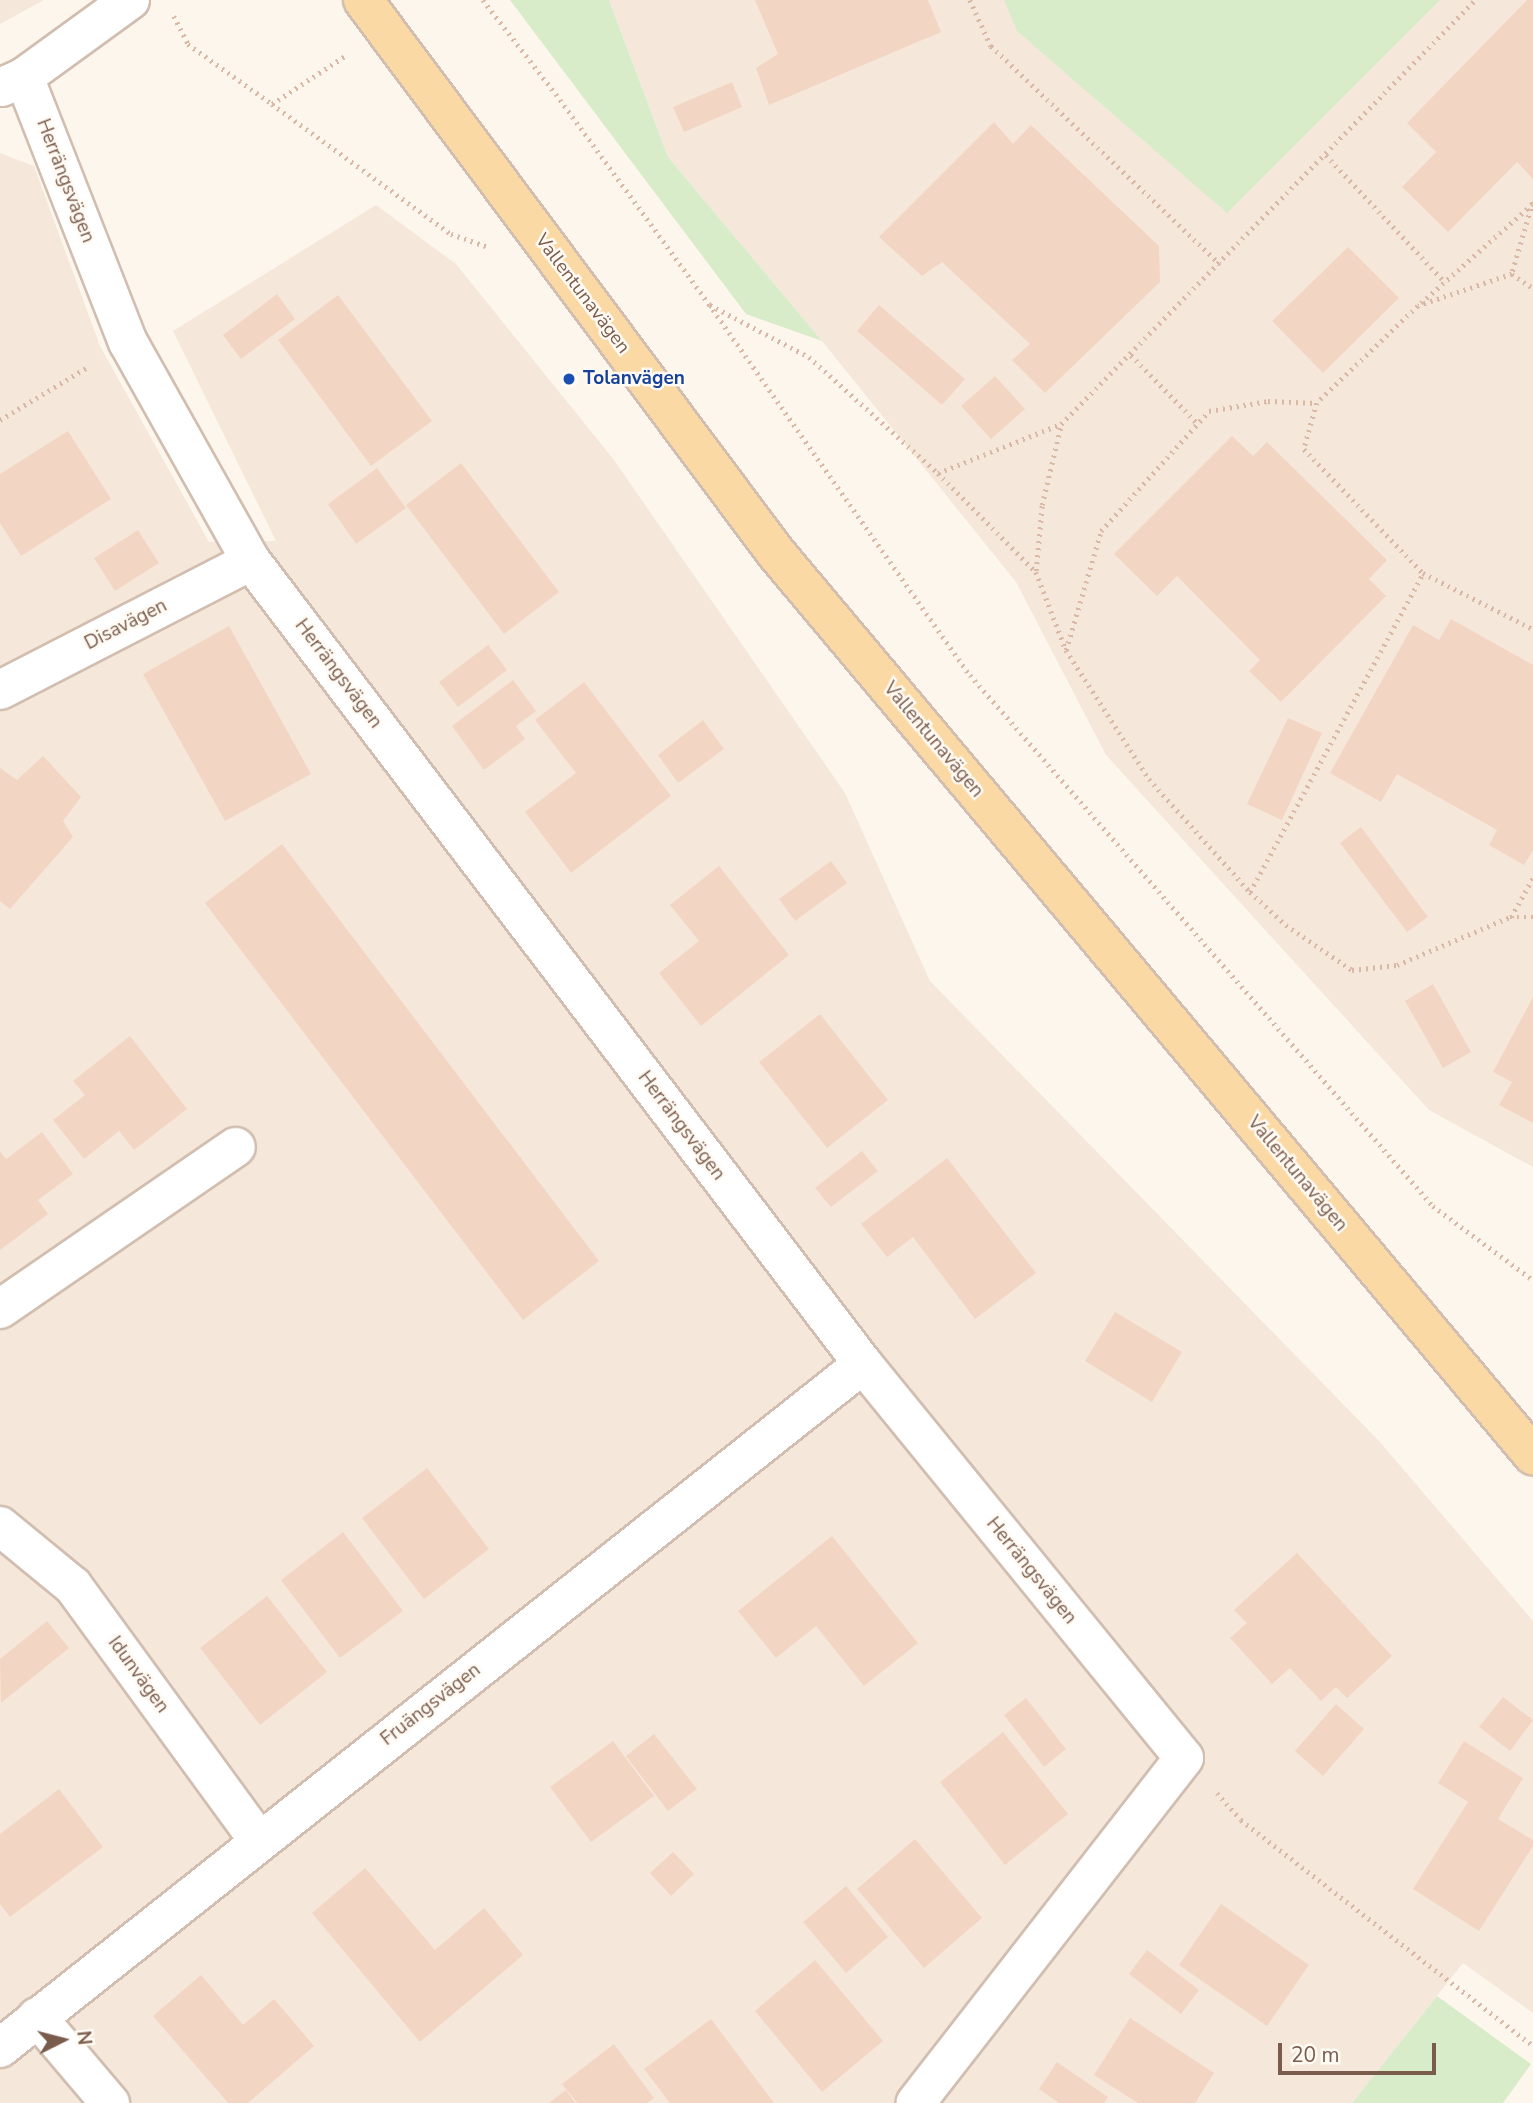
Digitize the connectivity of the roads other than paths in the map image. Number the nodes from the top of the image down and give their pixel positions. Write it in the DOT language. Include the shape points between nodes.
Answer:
graph roads {
  1 [pos="130,0"];
  2 [pos="363,0"];
  3 [pos="12,82"];
  4 [pos="251,561"];
  5 [pos="0,690"];
  6 [pos="236,1147"];
  7 [pos="0,1309"];
  8 [pos="863,1364"];
  9 [pos="1533,1455"];
  10 [pos="0,1526"];
  11 [pos="259,1841"];
  12 [pos="37,2017"];
  13 [pos="0,2048"];
  14 [pos="110,2103"];
  15 [pos="915,2103"];
  1 -- 3 [label="street"];
  2 -- 9 [label="main road, Vallentunavägen" via="776,553"];
  3 -- 4 [label="street, Herrängsvägen" via="128,342"];
  4 -- 5 [label="street, Disavägen"];
  4 -- 8 [label="street, Herrängsvägen"];
  6 -- 7 [label="street"];
  8 -- 11 [label="street, Fruängsvägen"];
  8 -- 15 [label="street, Herrängsvägen" via="1184,1758"];
  10 -- 11 [label="street, Idunvägen" via="73,1586"];
  11 -- 12 [label="street, Fruängsvägen"];
  12 -- 13 [label="street, Fruängsvägen"];
  12 -- 14 [label="street"];
}
